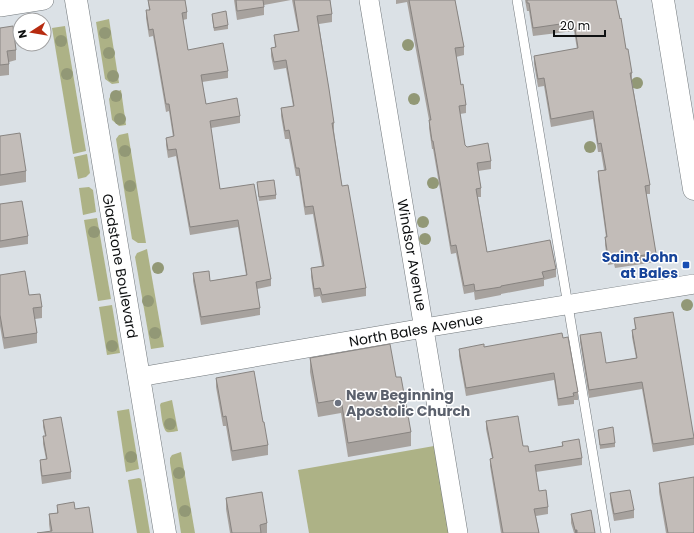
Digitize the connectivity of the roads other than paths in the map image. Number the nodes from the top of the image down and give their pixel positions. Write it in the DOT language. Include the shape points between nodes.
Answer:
graph roads {
  1 [pos="44,0"];
  2 [pos="76,0"];
  3 [pos="369,0"];
  4 [pos="517,0"];
  5 [pos="663,0"];
  6 [pos="0,8"];
  7 [pos="694,189"];
  8 [pos="694,284"];
  9 [pos="567,305"];
  10 [pos="424,328"];
  11 [pos="139,377"];
  12 [pos="165,533"];
  13 [pos="458,533"];
  14 [pos="606,533"];
  1 -- 6 [label="street"];
  2 -- 11 [label="street, Gladstone Boulevard"];
  3 -- 10 [label="street, Windsor Avenue"];
  4 -- 9 [label="lane"];
  5 -- 7 [label="street"];
  8 -- 9 [label="street, North Bales Avenue"];
  9 -- 10 [label="street, North Bales Avenue"];
  9 -- 14 [label="lane"];
  10 -- 11 [label="street, North Bales Avenue"];
  10 -- 13 [label="street, Windsor Avenue"];
  11 -- 12 [label="street, Gladstone Boulevard"];
}
